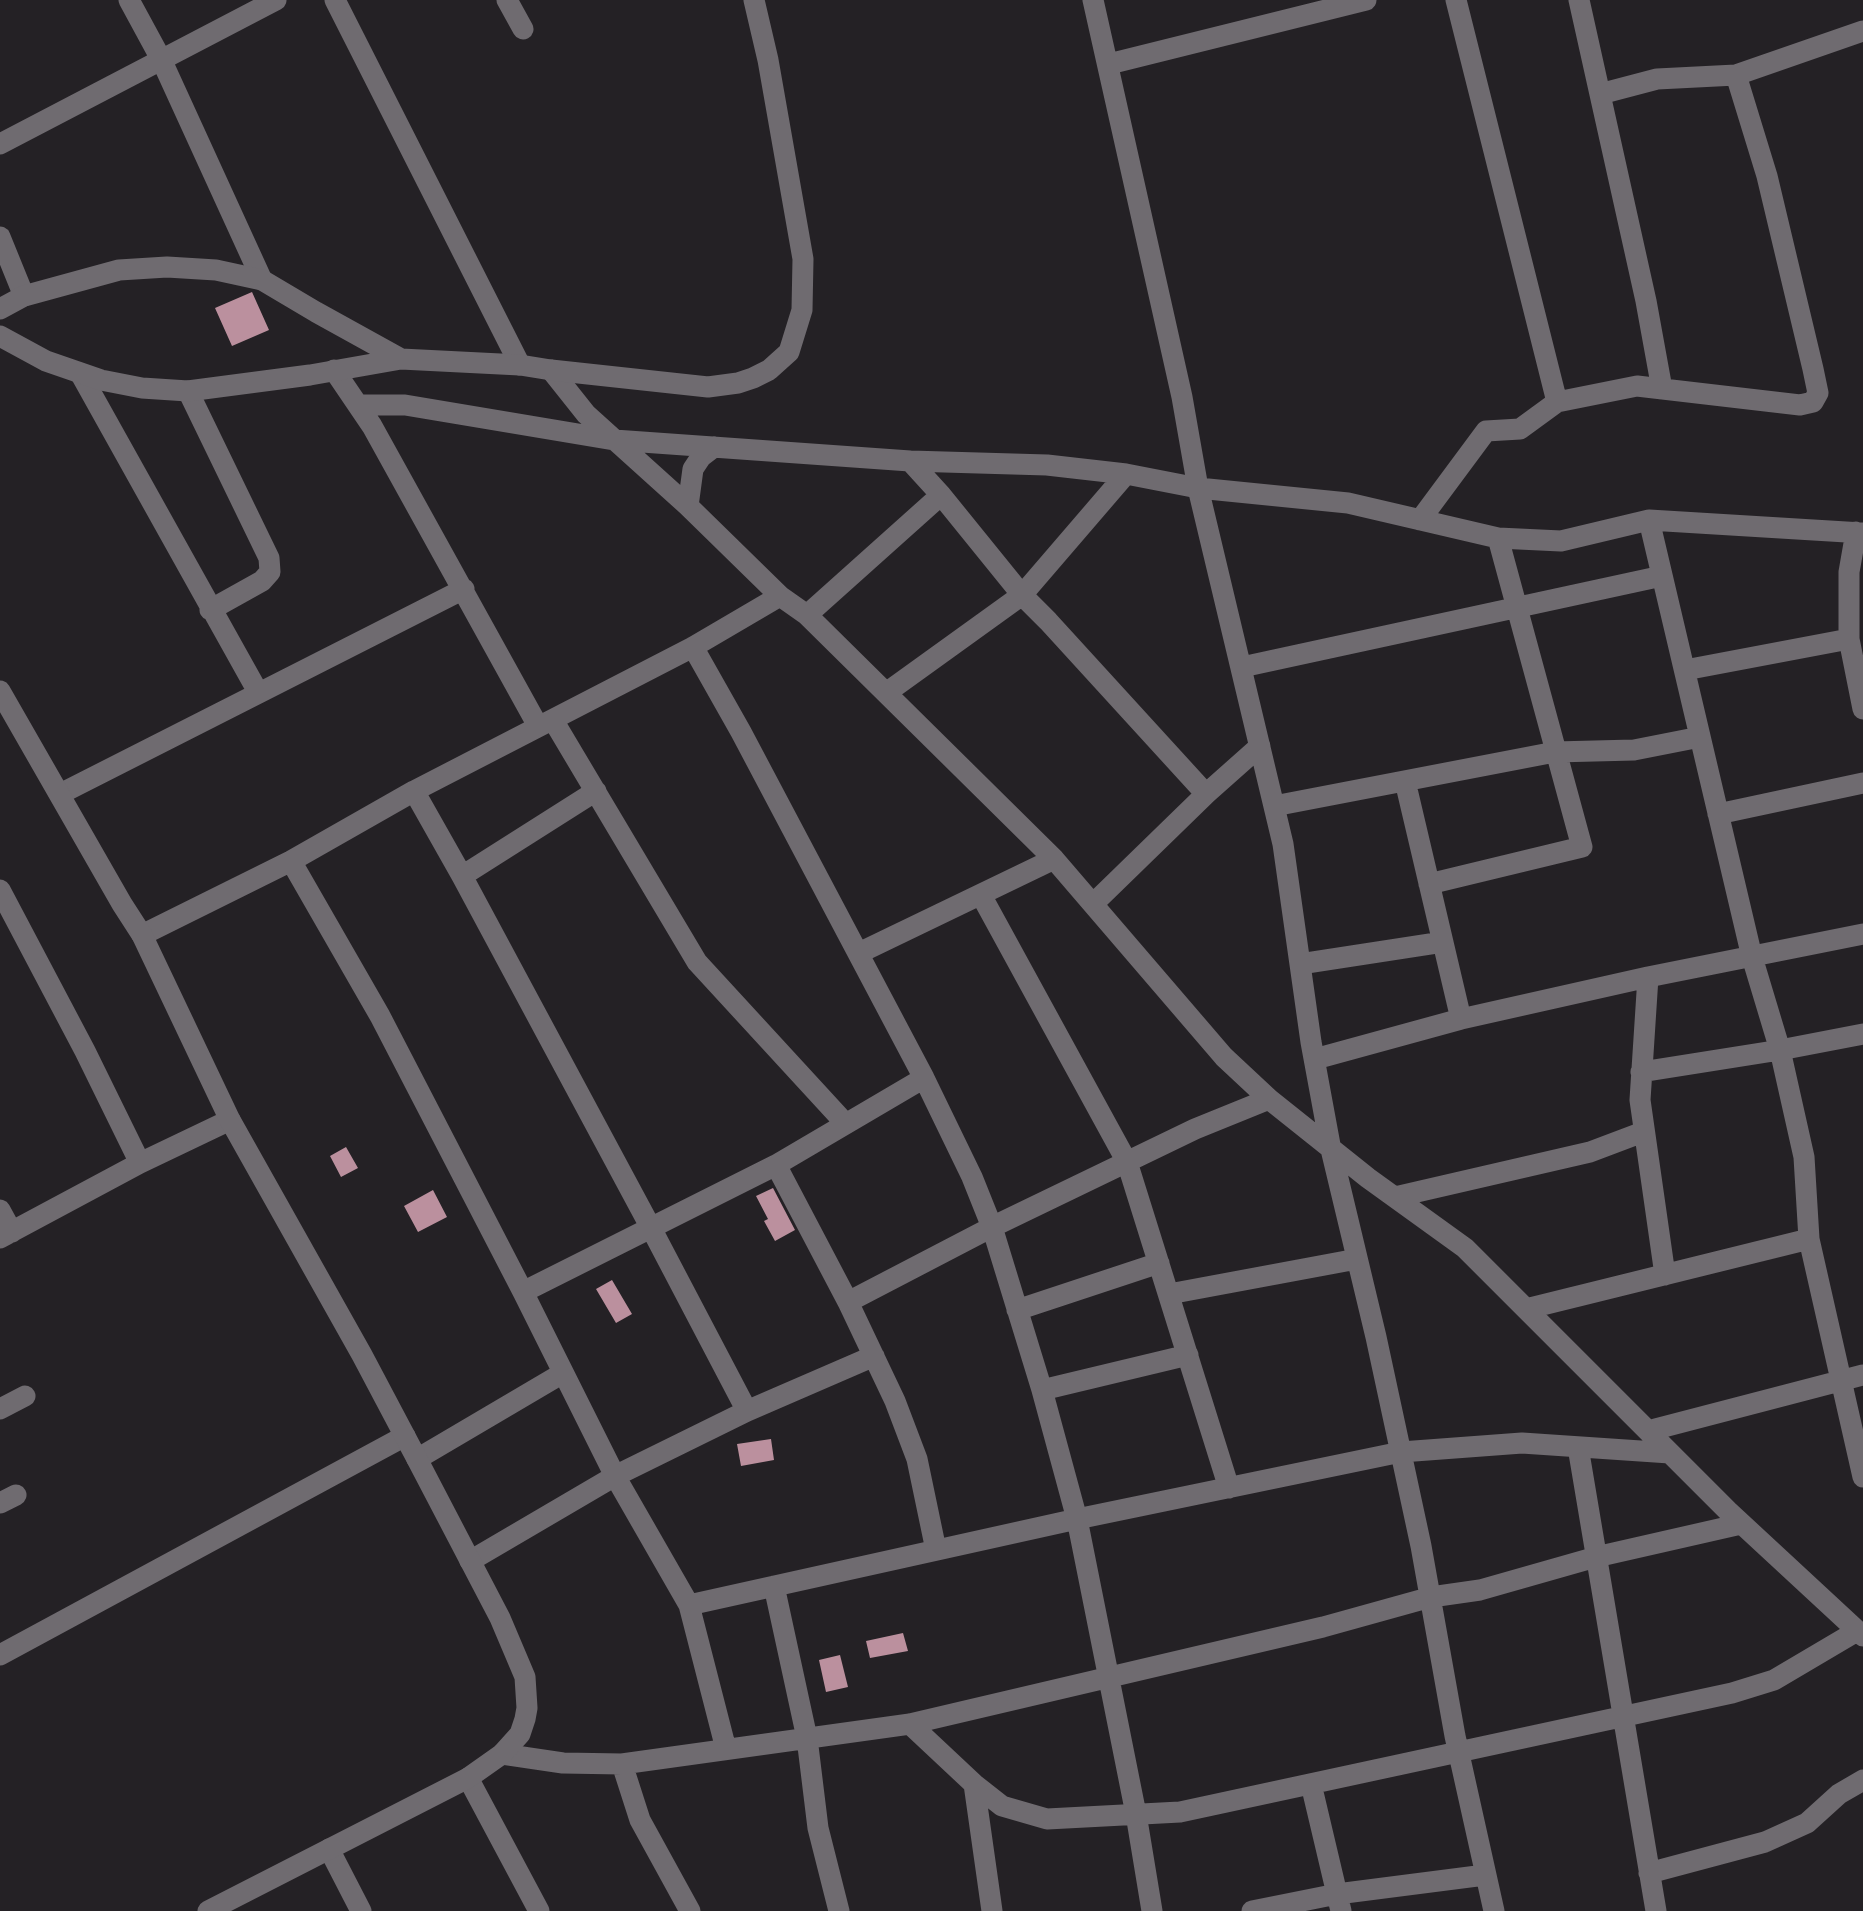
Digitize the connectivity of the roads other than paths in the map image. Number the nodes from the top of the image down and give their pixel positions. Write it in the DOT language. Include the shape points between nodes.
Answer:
graph roads {
  1 [pos="129,0"];
  2 [pos="276,0"];
  3 [pos="335,0"];
  4 [pos="507,0"];
  5 [pos="754,0"];
  6 [pos="1093,0"];
  7 [pos="1366,0"];
  8 [pos="1458,0"];
  9 [pos="1579,0"];
  10 [pos="1307,7"];
  11 [pos="523,29"];
  12 [pos="1863,31"];
  13 [pos="161,59"];
  14 [pos="1109,64"];
  15 [pos="1736,75"];
  16 [pos="1600,94"];
  17 [pos="0,144"];
  18 [pos="0,237"];
  19 [pos="262,280"];
  20 [pos="24,296"];
  21 [pos="0,309"];
  22 [pos="0,336"];
  23 [pos="401,359"];
  24 [pos="520,365"];
  25 [pos="334,370"];
  26 [pos="551,370"];
  27 [pos="80,373"];
  28 [pos="1662,389"];
  29 [pos="188,391"];
  30 [pos="1557,402"];
  31 [pos="358,405"];
  32 [pos="614,440"];
  33 [pos="715,447"];
  34 [pos="910,461"];
  35 [pos="1126,474"];
  36 [pos="1198,488"];
  37 [pos="941,495"];
  38 [pos="688,506"];
  39 [pos="1420,520"];
  40 [pos="1649,520"];
  41 [pos="1859,533"];
  42 [pos="1498,538"];
  43 [pos="1662,576"];
  44 [pos="464,589"];
  45 [pos="780,596"];
  46 [pos="1022,596"];
  47 [pos="1516,608"];
  48 [pos="210,610"];
  49 [pos="807,615"];
  50 [pos="1849,639"];
  51 [pos="694,647"];
  52 [pos="1242,667"];
  53 [pos="1685,670"];
  54 [pos="0,691"];
  55 [pos="258,692"];
  56 [pos="887,693"];
  57 [pos="1863,709"];
  58 [pos="546,723"];
  59 [pos="1700,737"];
  60 [pos="1260,746"];
  61 [pos="1555,752"];
  62 [pos="1405,781"];
  63 [pos="1863,783"];
  64 [pos="414,791"];
  65 [pos="596,792"];
  66 [pos="60,794"];
  67 [pos="1206,794"];
  68 [pos="1274,806"];
  69 [pos="1718,814"];
  70 [pos="1055,859"];
  71 [pos="291,861"];
  72 [pos="462,876"];
  73 [pos="1429,884"];
  74 [pos="0,890"];
  75 [pos="981,895"];
  76 [pos="1093,904"];
  77 [pos="1863,934"];
  78 [pos="142,935"];
  79 [pos="1443,942"];
  80 [pos="859,953"];
  81 [pos="1752,957"];
  82 [pos="1300,964"];
  83 [pos="1648,977"];
  84 [pos="1461,1019"];
  85 [pos="1863,1034"];
  86 [pos="1780,1050"];
  87 [pos="1315,1059"];
  88 [pos="1642,1072"];
  89 [pos="924,1078"];
  90 [pos="1269,1098"];
  91 [pos="230,1120"];
  92 [pos="845,1123"];
  93 [pos="1643,1132"];
  94 [pos="1330,1145"];
  95 [pos="1127,1162"];
  96 [pos="140,1163"];
  97 [pos="776,1165"];
  98 [pos="1395,1197"];
  99 [pos="0,1210"];
  100 [pos="992,1227"];
  101 [pos="651,1228"];
  102 [pos="6,1235"];
  103 [pos="1809,1239"];
  104 [pos="1357,1258"];
  105 [pos="1159,1263"];
  106 [pos="1665,1275"];
  107 [pos="523,1292"];
  108 [pos="1169,1294"];
  109 [pos="848,1302"];
  110 [pos="1527,1309"];
  111 [pos="1017,1310"];
  112 [pos="1188,1355"];
  113 [pos="874,1356"];
  114 [pos="563,1373"];
  115 [pos="1863,1375"];
  116 [pos="1841,1380"];
  117 [pos="1042,1390"];
  118 [pos="25,1396"];
  119 [pos="0,1409"];
  120 [pos="747,1411"];
  121 [pos="1648,1431"];
  122 [pos="405,1436"];
  123 [pos="1578,1447"];
  124 [pos="1401,1452"];
  125 [pos="1670,1453"];
  126 [pos="417,1459"];
  127 [pos="615,1476"];
  128 [pos="1863,1477"];
  129 [pos="1229,1488"];
  130 [pos="1077,1519"];
  131 [pos="1741,1524"];
  132 [pos="936,1550"];
  133 [pos="1597,1557"];
  134 [pos="470,1561"];
  135 [pos="774,1586"];
  136 [pos="1431,1597"];
  137 [pos="689,1605"];
  138 [pos="1860,1633"];
  139 [pos="0,1655"];
  140 [pos="1107,1677"];
  141 [pos="1623,1716"];
  142 [pos="910,1724"];
  143 [pos="807,1738"];
  144 [pos="726,1749"];
  145 [pos="1460,1752"];
  146 [pos="502,1754"];
  147 [pos="622,1764"];
  148 [pos="468,1779"];
  149 [pos="1863,1780"];
  150 [pos="974,1784"];
  151 [pos="1311,1784"];
  152 [pos="1136,1814"];
  153 [pos="329,1849"];
  154 [pos="1650,1873"];
  155 [pos="1485,1875"];
  156 [pos="1339,1903"];
  157 [pos="208,1911"];
  158 [pos="361,1911"];
  159 [pos="538,1911"];
  160 [pos="690,1911"];
  161 [pos="839,1911"];
  162 [pos="992,1911"];
  163 [pos="1152,1911"];
  164 [pos="1252,1911"];
  165 [pos="1494,1911"];
  166 [pos="1656,1911"];
  1 -- 13 [label="street"];
  2 -- 13 [label="street"];
  3 -- 24 [label="street"];
  4 -- 11 [label="street"];
  5 -- 26 [label="street" via="803,259 802,310 789,352 753,378 708,387"];
  6 -- 14 [label="street"];
  7 -- 10 [label="street"];
  8 -- 30 [label="street"];
  9 -- 16 [label="street"];
  10 -- 14 [label="street"];
  12 -- 15 [label="street"];
  13 -- 17 [label="street"];
  13 -- 19 [label="street"];
  14 -- 36 [label="street"];
  15 -- 16 [label="street" via="1657,79"];
  15 -- 28 [label="street" via="1767,176 1818,393 1813,402 1800,405"];
  16 -- 28 [label="street"];
  18 -- 20 [label="street"];
  19 -- 20 [label="street" via="216,270 119,270"];
  19 -- 23 [label="street"];
  20 -- 21 [label="street"];
  22 -- 27 [label="street"];
  23 -- 24 [label="street"];
  23 -- 25 [label="street"];
  24 -- 26 [label="street"];
  25 -- 29 [label="street"];
  25 -- 31 [label="street"];
  26 -- 32 [label="street"];
  27 -- 29 [label="street" via="142,388"];
  27 -- 48 [label="street"];
  28 -- 30 [label="street" via="1637,386"];
  29 -- 48 [label="street" via="269,558 270,572 262,581"];
  30 -- 39 [label="street" via="1520,429 1486,431"];
  31 -- 32 [label="street" via="405,405"];
  31 -- 44 [label="street"];
  32 -- 33 [label="street"];
  32 -- 38 [label="street"];
  33 -- 34 [label="street"];
  33 -- 38 [label="street" via="693,469"];
  34 -- 35 [label="street" via="1047,465"];
  34 -- 37 [label="street"];
  35 -- 36 [label="street"];
  35 -- 46 [label="street"];
  36 -- 39 [label="street" via="1348,503"];
  36 -- 52 [label="street"];
  37 -- 46 [label="street"];
  37 -- 49 [label="street"];
  38 -- 45 [label="street"];
  39 -- 42 [label="street"];
  40 -- 41 [label="street"];
  40 -- 42 [label="street" via="1561,541"];
  40 -- 43 [label="street"];
  41 -- 50 [label="street" via="1849,572"];
  42 -- 47 [label="street"];
  43 -- 47 [label="street"];
  43 -- 53 [label="street"];
  44 -- 55 [label="street"];
  44 -- 58 [label="street"];
  45 -- 49 [label="street"];
  45 -- 51 [label="street"];
  46 -- 56 [label="street"];
  46 -- 67 [label="street"];
  47 -- 52 [label="street"];
  47 -- 61 [label="street"];
  48 -- 55 [label="street"];
  49 -- 56 [label="street"];
  50 -- 53 [label="street"];
  50 -- 57 [label="street"];
  51 -- 58 [label="street"];
  51 -- 80 [label="street"];
  52 -- 60 [label="street"];
  53 -- 59 [label="street"];
  54 -- 66 [label="street"];
  55 -- 66 [label="street"];
  56 -- 70 [label="street"];
  58 -- 64 [label="street"];
  58 -- 65 [label="street"];
  59 -- 61 [label="street" via="1634,750"];
  59 -- 69 [label="street"];
  60 -- 67 [label="street"];
  60 -- 68 [label="street"];
  61 -- 62 [label="street"];
  61 -- 73 [label="street" via="1582,847"];
  62 -- 68 [label="street"];
  62 -- 73 [label="street"];
  63 -- 69 [label="street"];
  64 -- 71 [label="street"];
  64 -- 72 [label="street"];
  65 -- 72 [label="street"];
  65 -- 92 [label="street" via="697,962"];
  66 -- 78 [label="street"];
  67 -- 76 [label="street"];
  68 -- 82 [label="street"];
  69 -- 81 [label="street"];
  70 -- 75 [label="street"];
  70 -- 76 [label="street"];
  71 -- 78 [label="street"];
  71 -- 107 [label="street" via="380,1016"];
  72 -- 101 [label="street"];
  73 -- 79 [label="street"];
  74 -- 96 [label="street"];
  75 -- 80 [label="street"];
  75 -- 95 [label="street"];
  76 -- 90 [label="street" via="1224,1057"];
  77 -- 81 [label="street"];
  78 -- 91 [label="street"];
  79 -- 82 [label="street"];
  79 -- 84 [label="street"];
  80 -- 89 [label="street"];
  81 -- 83 [label="street"];
  81 -- 86 [label="street"];
  82 -- 87 [label="street"];
  83 -- 84 [label="street"];
  83 -- 88 [label="street"];
  84 -- 87 [label="street"];
  85 -- 86 [label="street"];
  86 -- 88 [label="street"];
  86 -- 103 [label="street" via="1804,1157"];
  87 -- 94 [label="street"];
  88 -- 93 [label="street"];
  89 -- 92 [label="street"];
  89 -- 100 [label="street"];
  90 -- 94 [label="street"];
  90 -- 95 [label="street"];
  91 -- 96 [label="street"];
  91 -- 122 [label="street"];
  92 -- 97 [label="street"];
  93 -- 98 [label="street" via="1590,1152"];
  93 -- 106 [label="street"];
  94 -- 98 [label="street"];
  94 -- 104 [label="street"];
  95 -- 100 [label="street"];
  95 -- 105 [label="street"];
  96 -- 102 [label="street"];
  97 -- 101 [label="street"];
  97 -- 109 [label="street"];
  98 -- 110 [label="street" via="1465,1248"];
  99 -- 102 [label="street"];
  100 -- 109 [label="street"];
  100 -- 111 [label="street"];
  101 -- 107 [label="street"];
  101 -- 120 [label="street"];
  103 -- 106 [label="street"];
  103 -- 116 [label="street"];
  104 -- 108 [label="street"];
  104 -- 124 [label="street"];
  105 -- 108 [label="street"];
  105 -- 111 [label="street"];
  106 -- 110 [label="street"];
  107 -- 114 [label="street"];
  108 -- 112 [label="street"];
  109 -- 113 [label="street"];
  110 -- 121 [label="street"];
  111 -- 117 [label="street"];
  112 -- 117 [label="street"];
  112 -- 129 [label="street"];
  113 -- 120 [label="street"];
  113 -- 132 [label="street" via="917,1459"];
  114 -- 126 [label="street"];
  114 -- 127 [label="street"];
  115 -- 116 [label="street"];
  116 -- 121 [label="street"];
  116 -- 128 [label="street"];
  117 -- 130 [label="street"];
  118 -- 119 [label="street"];
  120 -- 127 [label="street"];
  121 -- 125 [label="street"];
  122 -- 126 [label="street"];
  122 -- 139 [label="street"];
  123 -- 124 [label="street" via="1522,1443"];
  123 -- 125 [label="street"];
  123 -- 133 [label="street"];
  124 -- 129 [label="street"];
  124 -- 136 [label="street"];
  125 -- 131 [label="street"];
  126 -- 134 [label="street"];
  127 -- 134 [label="street"];
  127 -- 137 [label="street"];
  129 -- 130 [label="street"];
  130 -- 132 [label="street"];
  130 -- 140 [label="street"];
  131 -- 133 [label="street"];
  131 -- 138 [label="street"];
  132 -- 135 [label="street"];
  133 -- 136 [label="street" via="1480,1590"];
  133 -- 141 [label="street"];
  134 -- 146 [label="street" via="525,1677 525,1719 520,1734"];
  135 -- 137 [label="street"];
  135 -- 143 [label="street"];
  136 -- 140 [label="street" via="1323,1628"];
  136 -- 145 [label="street"];
  137 -- 144 [label="street"];
  138 -- 141 [label="street" via="1774,1680"];
  140 -- 142 [label="street"];
  140 -- 152 [label="street"];
  141 -- 145 [label="street"];
  141 -- 154 [label="street"];
  142 -- 143 [label="street"];
  142 -- 150 [label="street"];
  143 -- 144 [label="street"];
  143 -- 161 [label="street" via="818,1828"];
  144 -- 147 [label="street"];
  145 -- 151 [label="street"];
  145 -- 155 [label="street"];
  146 -- 147 [label="street" via="563,1763"];
  146 -- 148 [label="street"];
  147 -- 160 [label="street" via="640,1820"];
  148 -- 153 [label="street"];
  148 -- 159 [label="street"];
  149 -- 154 [label="street" via="1839,1794 1807,1824 1765,1842"];
  150 -- 152 [label="street" via="1002,1806 1047,1819"];
  150 -- 162 [label="street"];
  151 -- 152 [label="street" via="1180,1812"];
  151 -- 156 [label="street"];
  152 -- 163 [label="street"];
  153 -- 157 [label="street"];
  153 -- 158 [label="street"];
  154 -- 166 [label="street"];
  155 -- 156 [label="street"];
  155 -- 165 [label="street"];
  156 -- 164 [label="street"];
}
